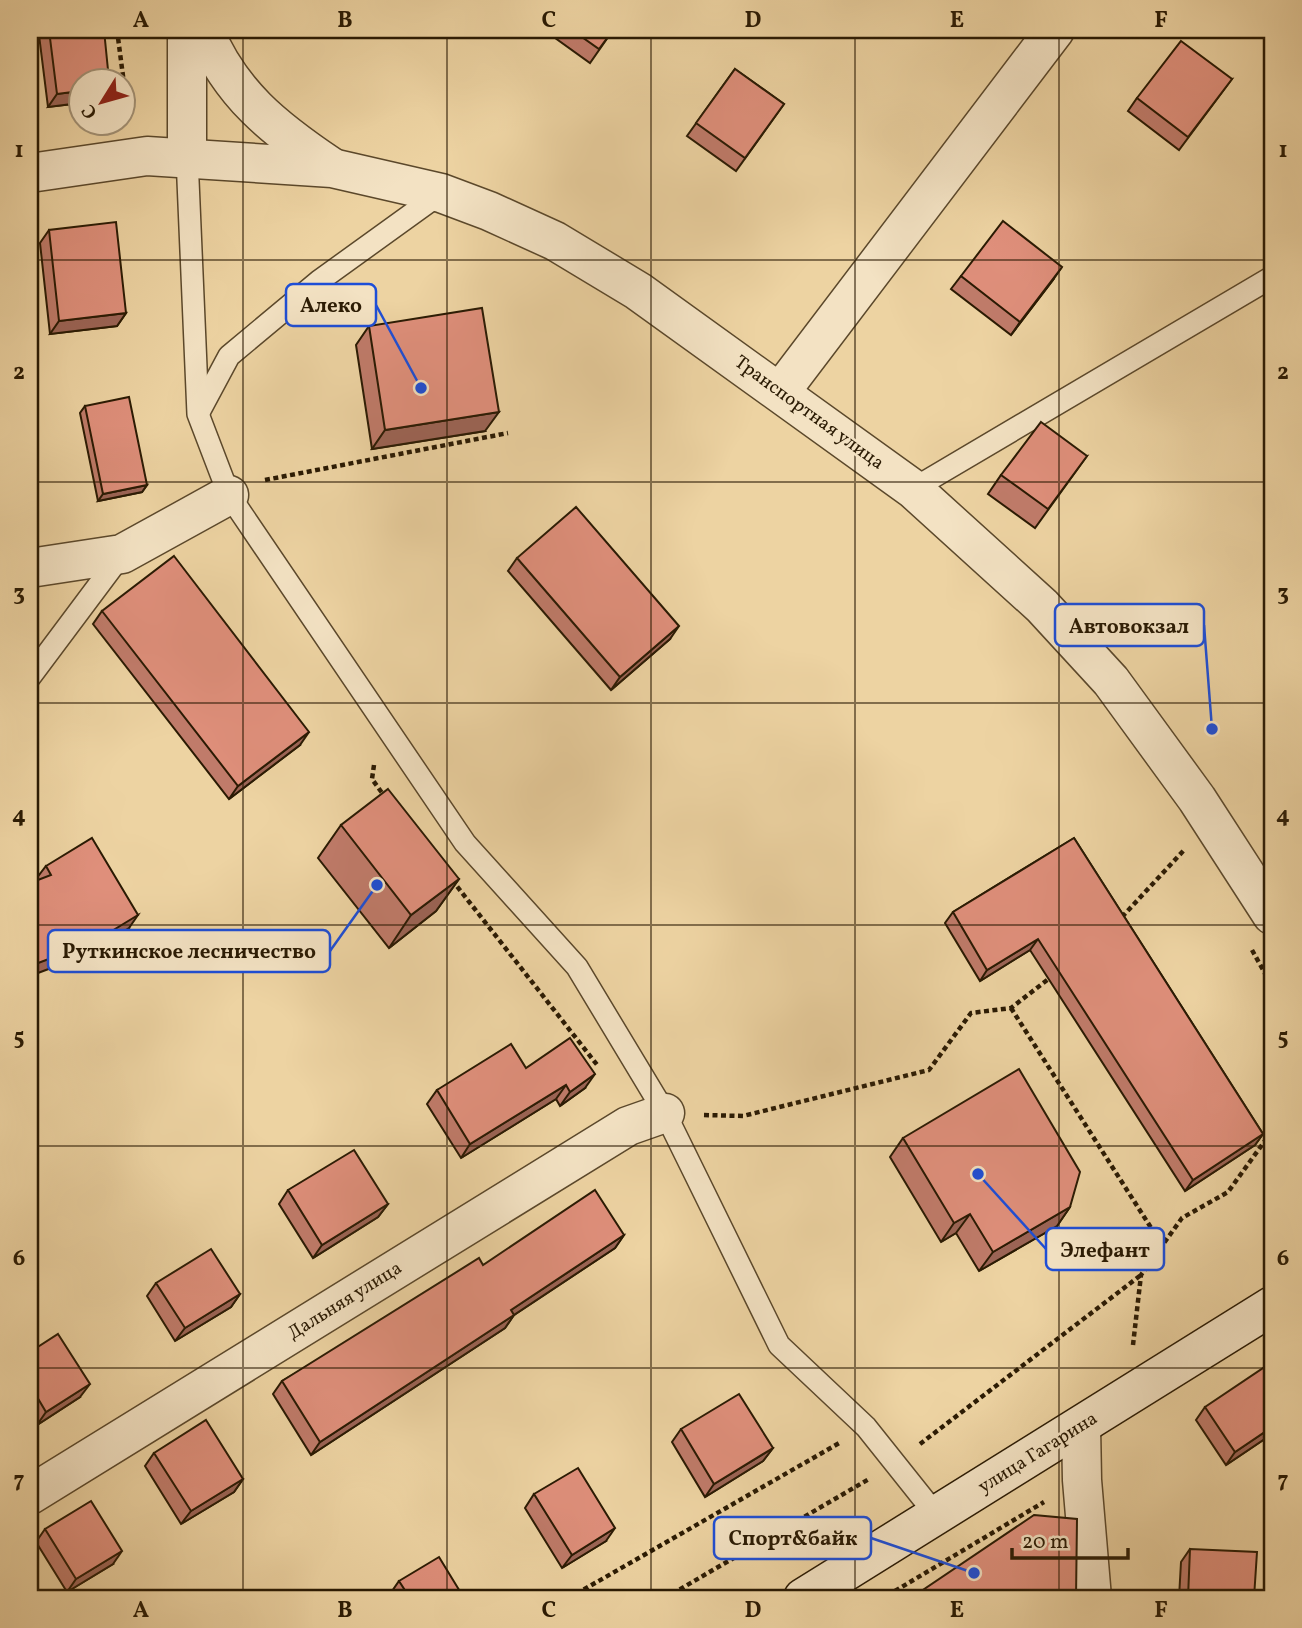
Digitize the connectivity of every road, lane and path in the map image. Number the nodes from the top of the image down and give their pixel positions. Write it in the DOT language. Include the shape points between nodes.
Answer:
graph roads {
  1 [pos="117,30"];
  2 [pos="187,30"];
  3 [pos="204,30"];
  4 [pos="1055,30"];
  5 [pos="121,66"];
  6 [pos="187,157"];
  7 [pos="332,168"];
  8 [pos="30,173"];
  9 [pos="441,193"];
  10 [pos="1272,277"];
  11 [pos="781,391"];
  12 [pos="198,414"];
  13 [pos="508,433"];
  14 [pos="243,488"];
  15 [pos="913,489"];
  16 [pos="122,554"];
  17 [pos="30,568"];
  18 [pos="30,677"];
  19 [pos="381,718"];
  20 [pos="389,801"];
  21 [pos="1193,841"];
  22 [pos="448,876"];
  23 [pos="1272,915"];
  24 [pos="1115,924"];
  25 [pos="1054,975"];
  26 [pos="1011,1009"];
  27 [pos="600,1068"];
  28 [pos="665,1113"];
  29 [pos="1272,1131"];
  30 [pos="1162,1245"];
  31 [pos="1141,1275"];
  32 [pos="1272,1306"];
  33 [pos="1133,1351"];
  34 [pos="1081,1426"];
  35 [pos="866,1427"];
  36 [pos="896,1463"];
  37 [pos="1082,1480"];
  38 [pos="30,1495"];
  39 [pos="937,1516"];
  40 [pos="894,1591"];
  41 [pos="569,1598"];
  42 [pos="665,1598"];
  43 [pos="803,1598"];
  44 [pos="1092,1598"];
  1 -- 5 [label="path"];
  2 -- 6 [label="street"];
  3 -- 7 [label="street" via="242,95 280,133"];
  4 -- 11 [label="street"];
  6 -- 7 [label="street, Транспортная улица"];
  6 -- 8 [label="street, Транспортная улица" via="147,156"];
  6 -- 12 [label="lane"];
  7 -- 9 [label="street, Транспортная улица"];
  9 -- 11 [label="street, Транспортная улица" via="555,241 638,291"];
  9 -- 12 [label="lane" via="319,281 229,356"];
  10 -- 15 [label="lane"];
  11 -- 15 [label="street, Транспортная улица"];
  12 -- 14 [label="lane"];
  13 -- 14 [label="path"];
  14 -- 16 [label="street"];
  14 -- 19 [label="lane"];
  15 -- 23 [label="street, Транспортная улица" via="1042,606 1111,681 1198,799"];
  16 -- 17 [label="street"];
  16 -- 18 [label="lane"];
  19 -- 20 [label="path" via="372,779"];
  19 -- 28 [label="lane" via="465,842 577,967"];
  21 -- 24 [label="path"];
  22 -- 27 [label="path"];
  25 -- 26 [label="path"];
  26 -- 28 [label="path" via="971,1013 929,1070 743,1116"];
  26 -- 30 [label="path"];
  28 -- 35 [label="lane" via="779,1345"];
  28 -- 38 [label="street, Дальняя улица" via="628,1126"];
  29 -- 30 [label="path" via="1228,1192 1182,1218"];
  30 -- 31 [label="path"];
  31 -- 33 [label="path"];
  31 -- 36 [label="path"];
  32 -- 34 [label="street, улица Гагарина"];
  34 -- 37 [label="street"];
  34 -- 39 [label="street, улица Гагарина"];
  35 -- 36 [label="lane"];
  35 -- 41 [label="path"];
  36 -- 39 [label="lane"];
  36 -- 42 [label="path"];
  37 -- 40 [label="path"];
  37 -- 44 [label="street"];
  39 -- 43 [label="street, улица Гагарина"];
}
